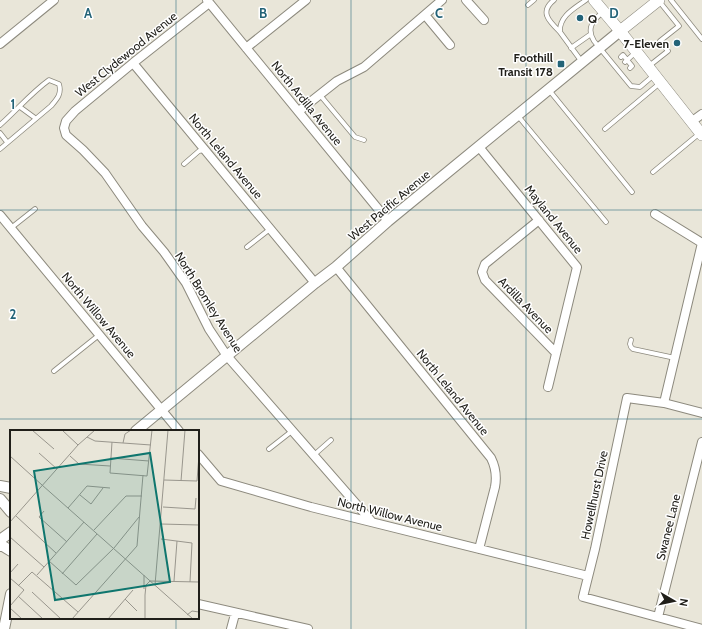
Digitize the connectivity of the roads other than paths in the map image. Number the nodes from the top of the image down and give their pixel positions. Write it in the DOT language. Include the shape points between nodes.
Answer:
graph roads {
  1 [pos="54,0"];
  2 [pos="306,0"];
  3 [pos="442,0"];
  4 [pos="466,0"];
  5 [pos="534,0"];
  6 [pos="554,0"];
  7 [pos="586,0"];
  8 [pos="594,0"];
  9 [pos="659,0"];
  10 [pos="671,0"];
  11 [pos="208,2"];
  12 [pos="528,5"];
  13 [pos="604,12"];
  14 [pos="425,15"];
  15 [pos="484,20"];
  16 [pos="620,31"];
  17 [pos="560,32"];
  18 [pos="591,34"];
  19 [pos="702,39"];
  20 [pos="0,44"];
  21 [pos="450,46"];
  22 [pos="246,48"];
  23 [pos="571,48"];
  24 [pos="600,48"];
  25 [pos="636,52"];
  26 [pos="626,61"];
  27 [pos="132,63"];
  28 [pos="582,63"];
  29 [pos="654,75"];
  30 [pos="549,90"];
  31 [pos="320,94"];
  32 [pos="20,107"];
  33 [pos="299,111"];
  34 [pos="702,114"];
  35 [pos="518,115"];
  36 [pos="36,118"];
  37 [pos="691,122"];
  38 [pos="0,125"];
  39 [pos="64,128"];
  40 [pos="605,129"];
  41 [pos="0,133"];
  42 [pos="701,134"];
  43 [pos="364,140"];
  44 [pos="7,142"];
  45 [pos="479,147"];
  46 [pos="0,149"];
  47 [pos="204,149"];
  48 [pos="184,164"];
  49 [pos="653,172"];
  50 [pos="632,192"];
  51 [pos="35,209"];
  52 [pos="655,214"];
  53 [pos="0,215"];
  54 [pos="540,220"];
  55 [pos="388,221"];
  56 [pos="606,222"];
  57 [pos="11,228"];
  58 [pos="271,229"];
  59 [pos="702,243"];
  60 [pos="247,247"];
  61 [pos="336,267"];
  62 [pos="315,283"];
  63 [pos="99,334"];
  64 [pos="631,340"];
  65 [pos="556,353"];
  66 [pos="227,356"];
  67 [pos="675,358"];
  68 [pos="54,371"];
  69 [pos="548,387"];
  70 [pos="664,404"];
  71 [pos="162,410"];
  72 [pos="702,413"];
  73 [pos="137,430"];
  74 [pos="178,430"];
  75 [pos="293,431"];
  76 [pos="331,440"];
  77 [pos="702,442"];
  78 [pos="269,449"];
  79 [pos="199,455"];
  80 [pos="314,455"];
  81 [pos="0,486"];
  82 [pos="10,488"];
  83 [pos="0,500"];
  84 [pos="10,511"];
  85 [pos="372,522"];
  86 [pos="10,533"];
  87 [pos="0,540"];
  88 [pos="0,546"];
  89 [pos="479,549"];
  90 [pos="10,550"];
  91 [pos="588,576"];
  92 [pos="10,599"];
  93 [pos="199,604"];
  94 [pos="235,614"];
  95 [pos="658,617"];
  96 [pos="4,629"];
  97 [pos="231,629"];
  98 [pos="308,629"];
  99 [pos="702,629"];
  1 -- 20 [label="street"];
  2 -- 22 [label="street"];
  3 -- 14 [label="street"];
  4 -- 15 [label="street"];
  5 -- 12 [label="lane"];
  6 -- 17 [label="lane" via="546,12 551,23"];
  7 -- 17 [label="lane" via="565,16 559,27"];
  8 -- 13 [label="main road"];
  9 -- 16 [label="main road, West Pacific Avenue"];
  9 -- 29 [label="lane" via="678,26 660,41 668,51"];
  10 -- 19 [label="lane"];
  11 -- 22 [label="street, North Ardilla Avenue"];
  11 -- 27 [label="street, West Clydewood Avenue"];
  13 -- 16 [label="main road"];
  13 -- 18 [label="lane" via="591,24"];
  14 -- 21 [label="street"];
  14 -- 31 [label="street" via="364,67 340,78"];
  16 -- 24 [label="street, West Pacific Avenue"];
  16 -- 25 [label="main road"];
  17 -- 23 [label="lane"];
  18 -- 23 [label="lane"];
  18 -- 24 [label="lane"];
  22 -- 33 [label="street, North Ardilla Avenue"];
  23 -- 28 [label="lane"];
  24 -- 28 [label="street, West Pacific Avenue"];
  24 -- 29 [label="lane" via="631,86 640,87"];
  25 -- 26 [label="lane"];
  25 -- 29 [label="main road"];
  27 -- 39 [label="street, West Clydewood Avenue" via="75,111 66,121"];
  27 -- 47 [label="street, North Leland Avenue"];
  28 -- 30 [label="street, West Pacific Avenue"];
  29 -- 37 [label="main road"];
  29 -- 40 [label="lane"];
  30 -- 35 [label="street, West Pacific Avenue"];
  30 -- 50 [label="lane"];
  31 -- 33 [label="street"];
  31 -- 43 [label="lane" via="355,137"];
  32 -- 36 [label="lane"];
  32 -- 36 [label="lane" via="49,80 59,84 61,93 58,99"];
  32 -- 38 [label="lane"];
  33 -- 55 [label="street, North Ardilla Avenue"];
  34 -- 37 [label="street"];
  35 -- 45 [label="street, West Pacific Avenue"];
  35 -- 56 [label="lane"];
  36 -- 44 [label="lane"];
  37 -- 42 [label="main road"];
  39 -- 66 [label="street, North Bromley Avenue" via="66,135 105,173 142,226 164,252 186,283 209,329"];
  41 -- 44 [label="lane"];
  42 -- 49 [label="lane"];
  44 -- 46 [label="lane"];
  45 -- 54 [label="street, Mayland Avenue"];
  45 -- 55 [label="street, West Pacific Avenue"];
  47 -- 48 [label="lane"];
  47 -- 58 [label="street, North Leland Avenue"];
  51 -- 57 [label="lane"];
  52 -- 59 [label="street"];
  53 -- 57 [label="street, North Willow Avenue"];
  54 -- 65 [label="street, Mayland Avenue" via="577,267"];
  54 -- 65 [label="street, Ardilla Avenue" via="486,264 482,272 485,280"];
  55 -- 61 [label="street, West Pacific Avenue"];
  57 -- 63 [label="street, North Willow Avenue"];
  58 -- 60 [label="lane"];
  58 -- 62 [label="street, North Leland Avenue"];
  59 -- 67 [label="street"];
  61 -- 62 [label="street, West Pacific Avenue"];
  61 -- 89 [label="street, North Leland Avenue" via="491,458 496,472 495,487"];
  62 -- 66 [label="street, West Pacific Avenue"];
  63 -- 68 [label="lane"];
  63 -- 71 [label="street, North Willow Avenue"];
  64 -- 67 [label="lane" via="633,349"];
  65 -- 69 [label="street, Mayland Avenue"];
  66 -- 71 [label="street, West Pacific Avenue"];
  66 -- 75 [label="street, North Bromley Avenue"];
  67 -- 70 [label="street"];
  70 -- 72 [label="street"];
  70 -- 91 [label="street, Howellhurst Drive" via="627,398"];
  71 -- 73 [label="street, West Pacific Avenue"];
  71 -- 74 [label="street, North Willow Avenue"];
  75 -- 78 [label="lane"];
  75 -- 80 [label="street, North Bromley Avenue"];
  76 -- 80 [label="lane"];
  77 -- 95 [label="street, Swanee Lane"];
  79 -- 85 [label="street, North Willow Avenue" via="221,481"];
  80 -- 85 [label="street, North Bromley Avenue"];
  81 -- 82 [label="street"];
  83 -- 84 [label="street"];
  85 -- 89 [label="street, North Willow Avenue"];
  86 -- 87 [label="street"];
  88 -- 90 [label="street"];
  89 -- 91 [label="street, North Willow Avenue"];
  91 -- 95 [label="street, Howellhurst Drive" via="583,596"];
  92 -- 96 [label="street"];
  93 -- 94 [label="street"];
  94 -- 97 [label="street"];
  94 -- 98 [label="street"];
  95 -- 99 [label="street"];
}
